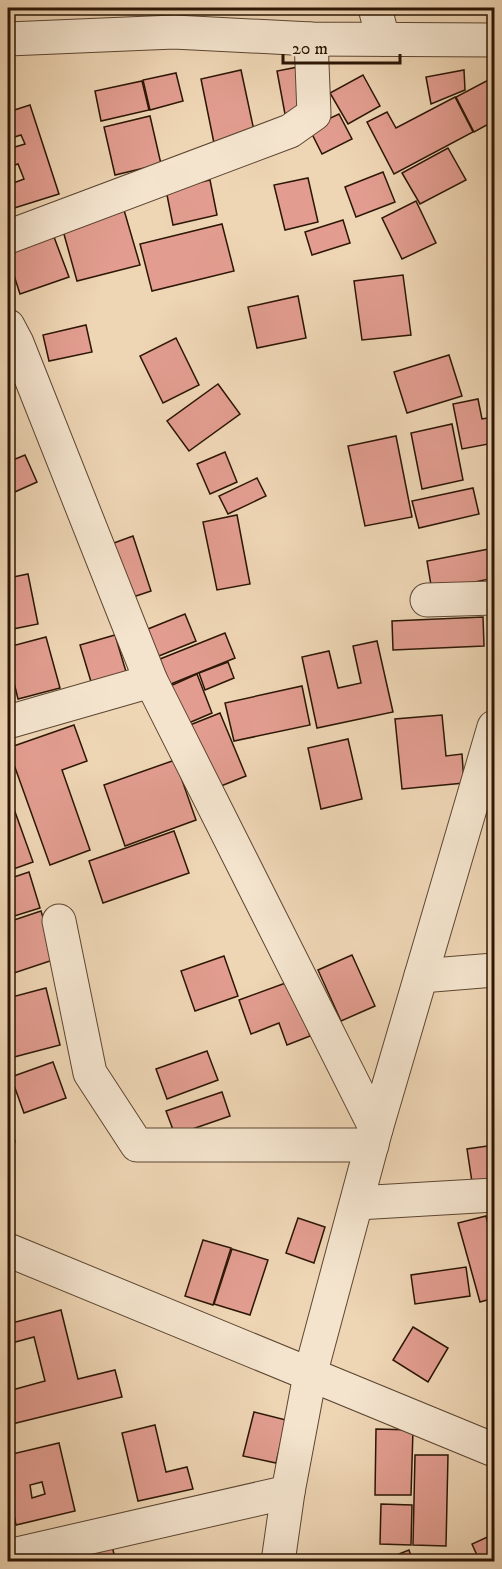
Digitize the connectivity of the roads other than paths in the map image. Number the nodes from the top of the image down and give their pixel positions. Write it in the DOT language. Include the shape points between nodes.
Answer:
graph roads {
  1 [pos="375,8"];
  2 [pos="170,20"];
  3 [pos="8,39"];
  4 [pos="312,39"];
  5 [pos="383,39"];
  6 [pos="495,40"];
  7 [pos="8,237"];
  8 [pos="8,326"];
  9 [pos="495,598"];
  10 [pos="427,600"];
  11 [pos="151,681"];
  12 [pos="8,722"];
  13 [pos="495,727"];
  14 [pos="59,921"];
  15 [pos="495,970"];
  16 [pos="422,976"];
  17 [pos="374,1137"];
  18 [pos="495,1195"];
  19 [pos="357,1203"];
  20 [pos="8,1250"];
  21 [pos="310,1375"];
  22 [pos="495,1450"];
  23 [pos="288,1492"];
  24 [pos="8,1553"];
  25 [pos="278,1562"];
  1 -- 5 [label="street"];
  2 -- 3 [label="street"];
  2 -- 4 [label="street"];
  4 -- 5 [label="street"];
  4 -- 7 [label="street" via="314,114 290,131"];
  5 -- 6 [label="street"];
  8 -- 11 [label="street"];
  9 -- 10 [label="street"];
  11 -- 12 [label="street"];
  11 -- 17 [label="street"];
  13 -- 16 [label="street"];
  14 -- 17 [label="street" via="90,1074 136,1145"];
  15 -- 16 [label="street"];
  16 -- 17 [label="street"];
  17 -- 19 [label="street"];
  18 -- 19 [label="street"];
  19 -- 21 [label="street"];
  20 -- 21 [label="street"];
  21 -- 22 [label="street"];
  21 -- 23 [label="street"];
  23 -- 24 [label="street"];
  23 -- 25 [label="street"];
}
